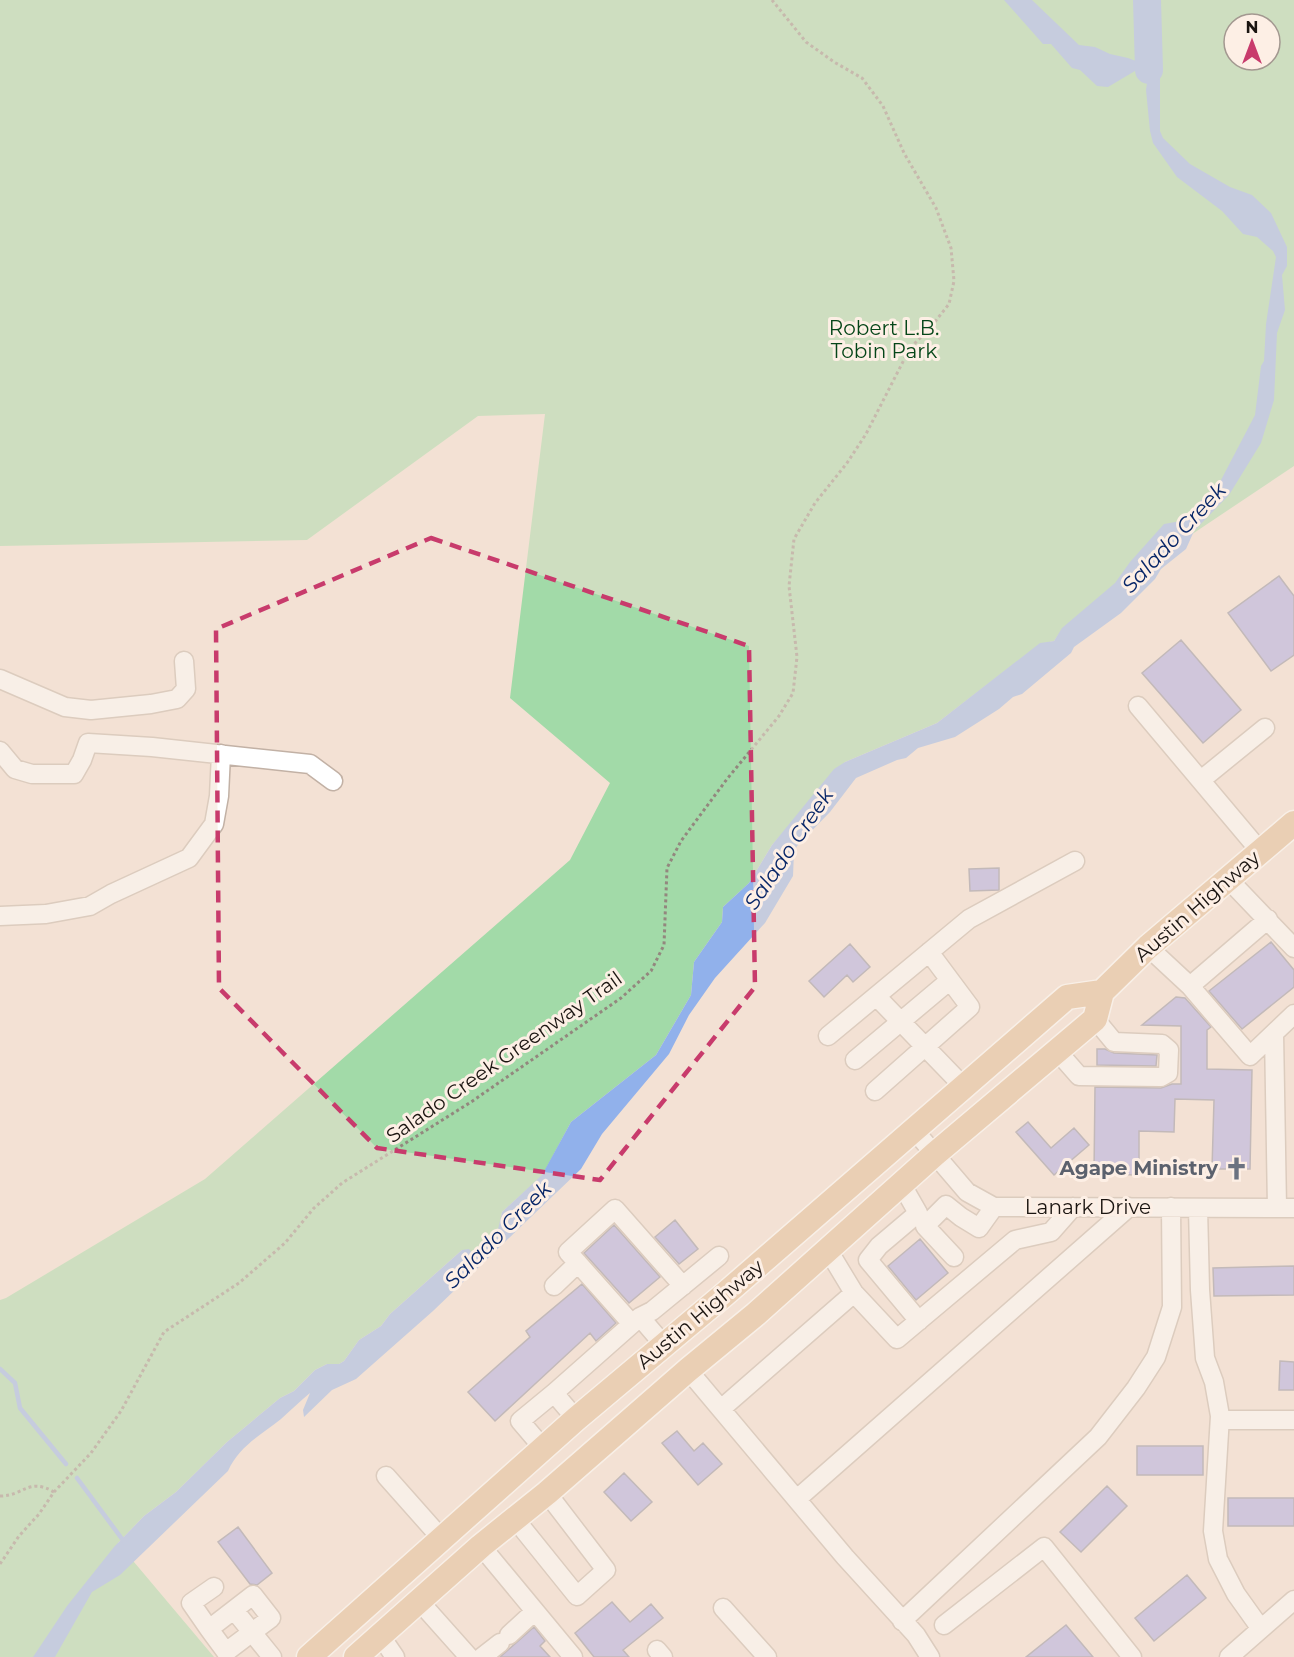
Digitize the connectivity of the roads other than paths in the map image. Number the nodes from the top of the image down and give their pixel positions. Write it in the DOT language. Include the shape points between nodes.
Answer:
graph roads {
  1 [pos="184,662"];
  2 [pos="0,679"];
  3 [pos="1138,706"];
  4 [pos="1265,728"];
  5 [pos="0,751"];
  6 [pos="220,754"];
  7 [pos="1201,780"];
  8 [pos="333,781"];
  9 [pos="1293,827"];
  10 [pos="1260,851"];
  11 [pos="1076,861"];
  12 [pos="1228,879"];
  13 [pos="0,916"];
  14 [pos="1268,919"];
  15 [pos="1148,947"];
  16 [pos="1294,948"];
  17 [pos="929,952"];
  18 [pos="949,981"];
  19 [pos="1190,986"];
  20 [pos="1102,992"];
  21 [pos="876,996"];
  22 [pos="1294,1014"];
  23 [pos="1095,1019"];
  24 [pos="900,1021"];
  25 [pos="1274,1033"];
  26 [pos="828,1036"];
  27 [pos="925,1047"];
  28 [pos="1058,1052"];
  29 [pos="855,1060"];
  30 [pos="964,1087"];
  31 [pos="875,1091"];
  32 [pos="914,1130"];
  33 [pos="935,1154"];
  34 [pos="902,1185"];
  35 [pos="994,1207"];
  36 [pos="1072,1207"];
  37 [pos="1129,1207"];
  38 [pos="1172,1207"];
  39 [pos="1198,1208"];
  40 [pos="1285,1208"];
  41 [pos="860,1221"];
  42 [pos="1051,1232"];
  43 [pos="879,1246"];
  44 [pos="828,1250"];
  45 [pos="719,1256"];
  46 [pos="1074,1256"];
  47 [pos="954,1257"];
  48 [pos="578,1263"];
  49 [pos="703,1270"];
  50 [pos="554,1286"];
  51 [pos="683,1286"];
  52 [pos="854,1293"];
  53 [pos="725,1294"];
  54 [pos="636,1321"];
  55 [pos="919,1321"];
  56 [pos="664,1345"];
  57 [pos="688,1370"];
  58 [pos="554,1393"];
  59 [pos="721,1409"];
  60 [pos="576,1419"];
  61 [pos="1220,1420"];
  62 [pos="1294,1420"];
  63 [pos="543,1448"];
  64 [pos="386,1476"];
  65 [pos="547,1493"];
  66 [pos="797,1499"];
  67 [pos="515,1519"];
  68 [pos="441,1538"];
  69 [pos="482,1546"];
  70 [pos="214,1587"];
  71 [pos="1294,1600"];
  72 [pos="420,1602"];
  73 [pos="723,1608"];
  74 [pos="535,1611"];
  75 [pos="902,1621"];
  76 [pos="944,1625"];
  77 [pos="209,1629"];
  78 [pos="1261,1629"];
  79 [pos="252,1632"];
  80 [pos="380,1635"];
  81 [pos="272,1657"];
  82 [pos="309,1657"];
  83 [pos="356,1657"];
  84 [pos="395,1657"];
  85 [pos="469,1657"];
  86 [pos="482,1657"];
  87 [pos="573,1657"];
  88 [pos="767,1657"];
  89 [pos="930,1657"];
  90 [pos="1132,1657"];
  91 [pos="1229,1657"];
  1 -- 2 [label="street" via="186,689 177,699 91,710 65,707"];
  3 -- 7 [label="street"];
  4 -- 7 [label="street"];
  5 -- 6 [label="street" via="15,769 33,774 74,774 88,743"];
  6 -- 8 [label="street" via="310,764"];
  6 -- 13 [label="street" via="214,824 189,858 90,906 46,914"];
  7 -- 10 [label="street"];
  9 -- 10 [label="main road, Austin Highway"];
  10 -- 12 [label="main road, Austin Highway"];
  11 -- 17 [label="street" via="969,919"];
  12 -- 14 [label="street"];
  12 -- 15 [label="main road, Austin Highway"];
  14 -- 16 [label="street"];
  14 -- 19 [label="street"];
  15 -- 19 [label="street"];
  15 -- 20 [label="main road, Austin Highway"];
  17 -- 18 [label="street"];
  17 -- 21 [label="street"];
  18 -- 24 [label="street"];
  18 -- 27 [label="street" via="970,1007"];
  19 -- 25 [label="street" via="1250,1056"];
  20 -- 23 [label="main road"];
  20 -- 30 [label="main road, Austin Highway" via="1067,997"];
  21 -- 24 [label="street"];
  21 -- 26 [label="street"];
  22 -- 25 [label="street"];
  23 -- 28 [label="main road, Austin Highway"];
  23 -- 28 [label="street" via="1114,1042 1162,1044 1169,1050 1168,1073 1161,1077 1079,1076"];
  24 -- 27 [label="street"];
  24 -- 29 [label="street"];
  25 -- 40 [label="street"];
  27 -- 30 [label="street"];
  27 -- 31 [label="street"];
  28 -- 33 [label="main road, Austin Highway"];
  30 -- 32 [label="main road, Austin Highway"];
  32 -- 33 [label="street, Lanark Drive"];
  32 -- 53 [label="main road, Austin Highway"];
  33 -- 34 [label="main road, Austin Highway"];
  33 -- 35 [label="street, Lanark Drive" via="967,1192"];
  34 -- 41 [label="main road, Austin Highway"];
  34 -- 43 [label="street" via="918,1213"];
  35 -- 36 [label="street, Lanark Drive"];
  35 -- 47 [label="street" via="979,1228 946,1205 925,1226"];
  36 -- 37 [label="street, Lanark Drive"];
  36 -- 42 [label="street"];
  37 -- 38 [label="street, Lanark Drive"];
  37 -- 46 [label="street"];
  38 -- 39 [label="street, Lanark Drive"];
  38 -- 75 [label="street" via="1172,1307 1156,1357 1137,1388 1098,1437"];
  39 -- 40 [label="street, Lanark Drive"];
  39 -- 61 [label="street" via="1205,1358 1214,1382"];
  41 -- 43 [label="street"];
  41 -- 44 [label="main road, Austin Highway"];
  42 -- 46 [label="street"];
  42 -- 55 [label="street" via="1015,1240"];
  43 -- 55 [label="street" via="868,1260"];
  44 -- 52 [label="street"];
  44 -- 57 [label="main road, Austin Highway"];
  45 -- 49 [label="street"];
  46 -- 66 [label="street"];
  48 -- 50 [label="street"];
  48 -- 51 [label="street" via="568,1251 615,1209"];
  48 -- 54 [label="street"];
  49 -- 51 [label="street"];
  49 -- 53 [label="street"];
  51 -- 54 [label="street"];
  52 -- 55 [label="street" via="897,1339"];
  52 -- 59 [label="street"];
  53 -- 56 [label="main road, Austin Highway"];
  54 -- 56 [label="street"];
  54 -- 58 [label="street"];
  56 -- 60 [label="main road, Austin Highway"];
  57 -- 59 [label="street"];
  57 -- 65 [label="main road, Austin Highway"];
  58 -- 60 [label="street"];
  58 -- 63 [label="street" via="520,1421"];
  59 -- 66 [label="street"];
  60 -- 63 [label="main road, Austin Highway"];
  61 -- 62 [label="street"];
  61 -- 78 [label="street" via="1213,1531 1218,1559"];
  63 -- 68 [label="main road, Austin Highway"];
  64 -- 68 [label="street"];
  65 -- 67 [label="main road, Austin Highway"];
  65 -- 67 [label="street" via="606,1570 577,1596"];
  66 -- 75 [label="street"];
  67 -- 69 [label="main road, Austin Highway"];
  68 -- 82 [label="main road, Austin Highway"];
  69 -- 72 [label="main road, Austin Highway"];
  69 -- 74 [label="street"];
  70 -- 77 [label="street" via="191,1603"];
  71 -- 78 [label="street"];
  72 -- 80 [label="main road, Austin Highway"];
  72 -- 85 [label="street"];
  73 -- 88 [label="street"];
  74 -- 86 [label="street"];
  74 -- 87 [label="street"];
  75 -- 89 [label="street"];
  76 -- 90 [label="street" via="1044,1547"];
  77 -- 79 [label="street" via="234,1610"];
  77 -- 79 [label="street" via="226,1652"];
  78 -- 91 [label="street"];
  79 -- 81 [label="street"];
  80 -- 83 [label="main road, Austin Highway"];
  80 -- 84 [label="street"];
}
